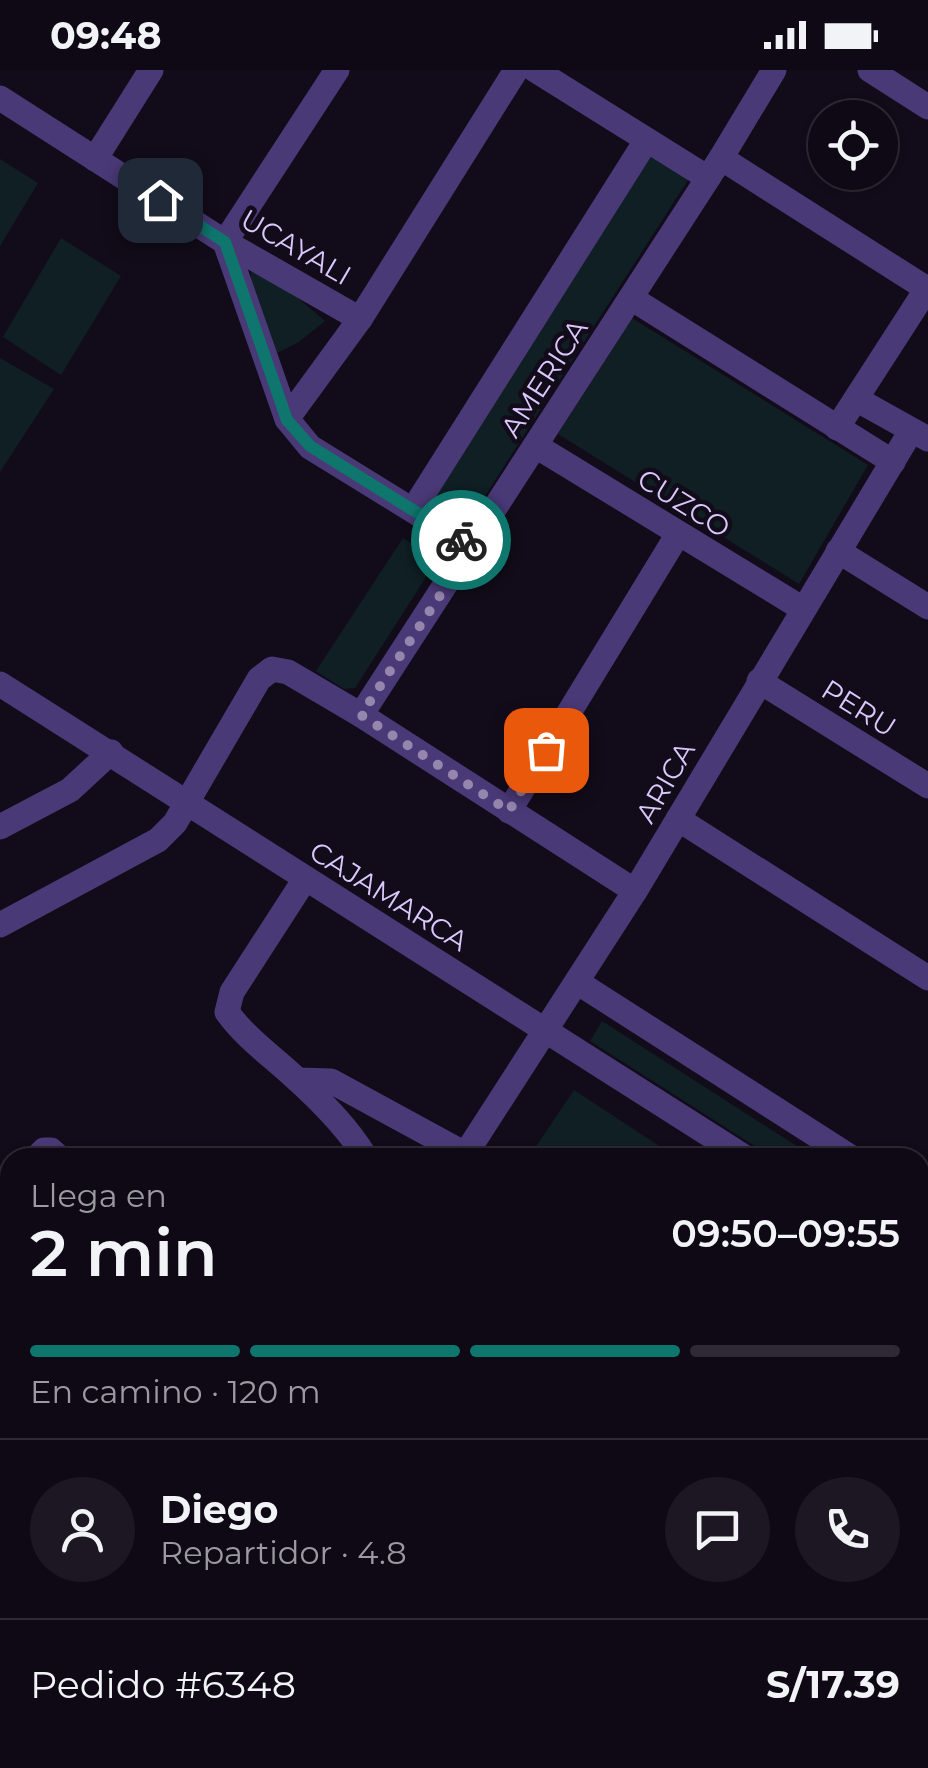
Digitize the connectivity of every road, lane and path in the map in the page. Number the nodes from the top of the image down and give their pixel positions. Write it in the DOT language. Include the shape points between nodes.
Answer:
graph roads {
  1 [pos="151,70"];
  2 [pos="337,70"];
  3 [pos="516,70"];
  4 [pos="536,70"];
  5 [pos="774,70"];
  6 [pos="870,70"];
  7 [pos="0,98"];
  8 [pos="928,107"];
  9 [pos="646,142"];
  10 [pos="95,159"];
  11 [pos="714,168"];
  12 [pos="225,242"];
  13 [pos="927,288"];
  14 [pos="631,298"];
  15 [pos="360,319"];
  16 [pos="856,399"];
  17 [pos="287,420"];
  18 [pos="837,428"];
  19 [pos="919,435"];
  20 [pos="536,446"];
  21 [pos="893,462"];
  22 [pos="413,510"];
  23 [pos="678,534"];
  24 [pos="472,547"];
  25 [pos="838,551"];
  26 [pos="928,607"];
  27 [pos="803,609"];
  28 [pos="758,681"];
  29 [pos="0,684"];
  30 [pos="361,715"];
  31 [pos="111,752"];
  32 [pos="928,786"];
  33 [pos="187,802"];
  34 [pos="509,811"];
  35 [pos="678,819"];
  36 [pos="0,827"];
  37 [pos="305,879"];
  38 [pos="634,891"];
  39 [pos="0,925"];
  40 [pos="928,978"];
  41 [pos="577,982"];
  42 [pos="546,1030"];
  43 [pos="298,1080"];
  44 [pos="360,1148"];
  45 [pos="450,1148"];
  46 [pos="469,1148"];
  47 [pos="730,1148"];
  48 [pos="836,1148"];
  1 -- 10 [label="street"];
  2 -- 12 [label="street"];
  3 -- 15 [label="street"];
  4 -- 9 [label="street"];
  5 -- 11 [label="street, AMERICA"];
  6 -- 8 [label="street"];
  7 -- 10 [label="street, UCAYALI"];
  9 -- 11 [label="street"];
  9 -- 22 [label="street"];
  10 -- 12 [label="street, UCAYALI"];
  11 -- 13 [label="street"];
  11 -- 14 [label="street, AMERICA"];
  12 -- 15 [label="street, UCAYALI"];
  12 -- 17 [label="street"];
  13 -- 16 [label="street"];
  14 -- 18 [label="street"];
  14 -- 20 [label="street, AMERICA"];
  15 -- 17 [label="street"];
  16 -- 18 [label="street"];
  16 -- 19 [label="street"];
  17 -- 22 [label="street" via="310,446"];
  18 -- 21 [label="street"];
  19 -- 21 [label="street, ARICA"];
  20 -- 23 [label="street, CUZCO"];
  20 -- 24 [label="street, AMERICA"];
  21 -- 25 [label="street, ARICA"];
  22 -- 24 [label="street"];
  23 -- 27 [label="street, CUZCO"];
  23 -- 34 [label="street"];
  24 -- 30 [label="street, AMERICA"];
  25 -- 26 [label="street"];
  25 -- 27 [label="street, ARICA"];
  27 -- 28 [label="street, ARICA"];
  28 -- 32 [label="street, PERU"];
  28 -- 35 [label="street, ARICA"];
  29 -- 31 [label="street, CAJAMARCA"];
  30 -- 33 [label="street" via="272,669 259,678"];
  30 -- 34 [label="street"];
  31 -- 33 [label="street, CAJAMARCA"];
  31 -- 36 [label="street" via="70,790"];
  33 -- 37 [label="street, CAJAMARCA"];
  33 -- 39 [label="street" via="158,840"];
  34 -- 38 [label="street"];
  35 -- 38 [label="street, ARICA"];
  35 -- 40 [label="street"];
  37 -- 42 [label="street, CAJAMARCA"];
  37 -- 43 [label="street" via="232,992 228,1012"];
  38 -- 41 [label="street, ARICA"];
  41 -- 42 [label="street, ARICA"];
  41 -- 48 [label="street"];
  42 -- 46 [label="street, ARICA"];
  42 -- 47 [label="street, CAJAMARCA"];
  43 -- 44 [label="street"];
  43 -- 45 [label="street" via="330,1081"];
}
